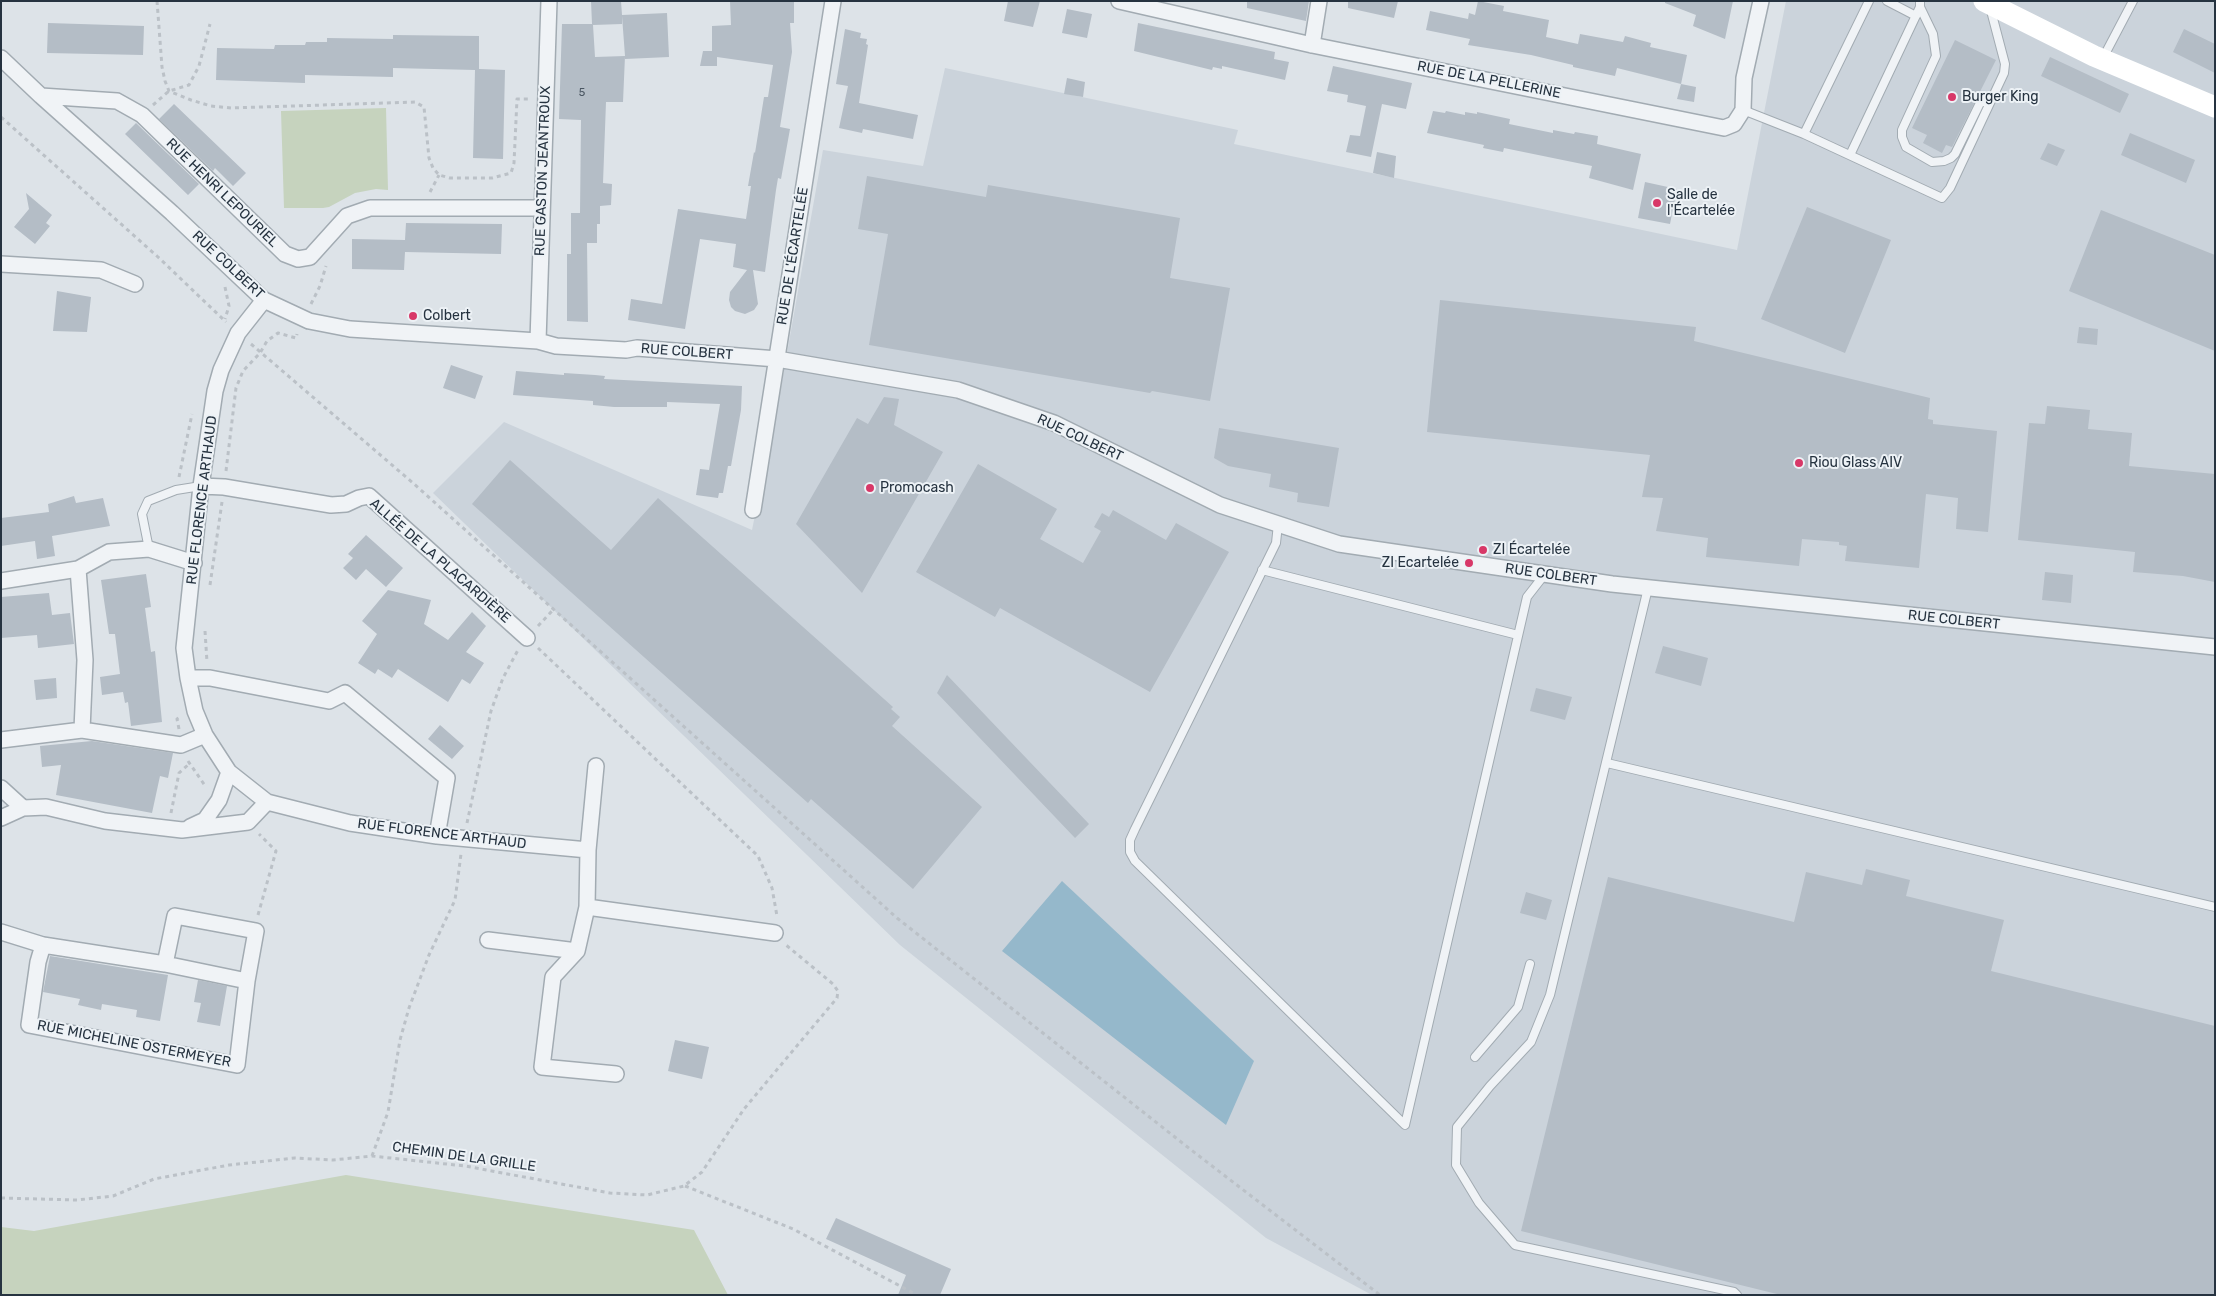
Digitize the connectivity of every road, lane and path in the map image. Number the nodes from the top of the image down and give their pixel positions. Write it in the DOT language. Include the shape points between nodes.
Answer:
graph roads {
  1 [pos="157,1"];
  2 [pos="549,1"];
  3 [pos="833,1"];
  4 [pos="1119,1"];
  5 [pos="1319,1"];
  6 [pos="1761,1"];
  7 [pos="1869,1"];
  8 [pos="1887,1"];
  9 [pos="2133,1"];
  10 [pos="1987,2"];
  11 [pos="1920,4"];
  12 [pos="1916,16"];
  13 [pos="210,24"];
  14 [pos="1312,45"];
  15 [pos="1,58"];
  16 [pos="2102,60"];
  17 [pos="169,91"];
  18 [pos="41,96"];
  19 [pos="1993,99"];
  20 [pos="545,100"];
  21 [pos="2215,107"];
  22 [pos="1743,110"];
  23 [pos="142,115"];
  24 [pos="1,117"];
  25 [pos="1804,134"];
  26 [pos="1850,155"];
  27 [pos="542,208"];
  28 [pos="328,259"];
  29 [pos="1,264"];
  30 [pos="134,284"];
  31 [pos="264,300"];
  32 [pos="303,319"];
  33 [pos="238,333"];
  34 [pos="538,341"];
  35 [pos="260,353"];
  36 [pos="777,359"];
  37 [pos="201,486"];
  38 [pos="224,487"];
  39 [pos="753,510"];
  40 [pos="1278,524"];
  41 [pos="149,548"];
  42 [pos="194,563"];
  43 [pos="78,570"];
  44 [pos="1262,570"];
  45 [pos="1545,574"];
  46 [pos="1,581"];
  47 [pos="1648,588"];
  48 [pos="209,589"];
  49 [pos="552,611"];
  50 [pos="205,623"];
  51 [pos="1518,635"];
  52 [pos="527,638"];
  53 [pos="2215,648"];
  54 [pos="188,678"];
  55 [pos="210,678"];
  56 [pos="82,730"];
  57 [pos="205,736"];
  58 [pos="1,740"];
  59 [pos="1607,763"];
  60 [pos="189,764"];
  61 [pos="596,766"];
  62 [pos="229,772"];
  63 [pos="1,788"];
  64 [pos="267,802"];
  65 [pos="23,808"];
  66 [pos="1,818"];
  67 [pos="175,830"];
  68 [pos="437,836"];
  69 [pos="464,839"];
  70 [pos="588,850"];
  71 [pos="586,908"];
  72 [pos="2215,908"];
  73 [pos="1,932"];
  74 [pos="779,933"];
  75 [pos="488,940"];
  76 [pos="43,945"];
  77 [pos="577,951"];
  78 [pos="165,964"];
  79 [pos="1530,964"];
  80 [pos="247,981"];
  81 [pos="1475,1057"];
  82 [pos="616,1074"];
  83 [pos="372,1156"];
  84 [pos="684,1186"];
  85 [pos="1,1198"];
  86 [pos="917,1295"];
  87 [pos="1380,1295"];
  88 [pos="1738,1295"];
  1 -- 17 [label="path" via="162,67"];
  2 -- 20 [label="street, RUE GASTON JEANTROUX"];
  3 -- 36 [label="street, RUE DE L'ÉCARTELÉE"];
  4 -- 14 [label="street, RUE DE LA PELLERINE"];
  5 -- 14 [label="street"];
  6 -- 22 [label="street" via="1744,78"];
  7 -- 25 [label="lane"];
  8 -- 12 [label="lane"];
  9 -- 16 [label="lane"];
  10 -- 16 [label="main road"];
  10 -- 19 [label="lane" via="2005,64"];
  11 -- 12 [label="lane"];
  11 -- 19 [label="lane" via="1933,34 1936,56 1902,130 1906,147 1932,162 1951,158 1980,103"];
  12 -- 26 [label="lane"];
  13 -- 17 [label="path" via="199,66 189,85"];
  14 -- 22 [label="street, RUE DE LA PELLERINE" via="1724,128 1734,124"];
  15 -- 18 [label="street, RUE COLBERT"];
  16 -- 21 [label="main road"];
  17 -- 20 [label="path" via="211,106 232,108 415,102 424,107 433,168 439,175 450,178 492,178 511,173 517,99"];
  17 -- 23 [label="path"];
  18 -- 23 [label="street, RUE HENRI LEPOURIEL" via="117,101"];
  18 -- 31 [label="street, RUE COLBERT"];
  19 -- 26 [label="lane" via="1950,188 1942,198"];
  20 -- 27 [label="street, RUE GASTON JEANTROUX"];
  22 -- 25 [label="lane"];
  23 -- 27 [label="street, RUE HENRI LEPOURIEL" via="285,254 298,259 310,257 346,216 370,208"];
  24 -- 33 [label="path"];
  25 -- 26 [label="lane"];
  27 -- 34 [label="street, RUE GASTON JEANTROUX"];
  28 -- 32 [label="path" via="320,286"];
  29 -- 30 [label="street" via="101,270"];
  31 -- 32 [label="street, RUE COLBERT"];
  31 -- 33 [label="street, RUE FLORENCE ARTHAUD"];
  32 -- 34 [label="street, RUE COLBERT" via="350,329"];
  32 -- 35 [label="path" via="296,338 278,333 267,341"];
  33 -- 35 [label="path"];
  33 -- 37 [label="street, RUE FLORENCE ARTHAUD" via="215,392"];
  34 -- 36 [label="street, RUE COLBERT" via="556,346 637,348"];
  35 -- 38 [label="path" via="243,371 236,388"];
  35 -- 49 [label="path" via="413,483"];
  36 -- 39 [label="street, RUE DE L'ÉCARTELÉE"];
  36 -- 40 [label="street, RUE COLBERT" via="958,390 1054,423 1220,505"];
  37 -- 38 [label="street, ALLÉE DE LA PLACARDIÈRE"];
  37 -- 41 [label="lane" via="176,490 148,501 142,514"];
  37 -- 42 [label="street, RUE FLORENCE ARTHAUD"];
  38 -- 48 [label="path"];
  38 -- 52 [label="street, ALLÉE DE LA PLACARDIÈRE" via="332,505 369,496"];
  40 -- 44 [label="lane" via="1276,543"];
  40 -- 45 [label="street, RUE COLBERT" via="1339,544"];
  41 -- 42 [label="street"];
  41 -- 43 [label="street" via="109,552"];
  42 -- 54 [label="street, RUE FLORENCE ARTHAUD" via="184,648"];
  43 -- 46 [label="street"];
  43 -- 56 [label="street" via="85,660"];
  44 -- 51 [label="lane"];
  44 -- 51 [label="lane" via="1134,829 1130,852 1405,1125"];
  45 -- 47 [label="street, RUE COLBERT"];
  45 -- 51 [label="lane" via="1527,597"];
  47 -- 53 [label="street, RUE COLBERT"];
  47 -- 59 [label="lane"];
  49 -- 52 [label="path"];
  49 -- 87 [label="path" via="897,918"];
  50 -- 55 [label="path"];
  52 -- 69 [label="path" via="503,678 491,710"];
  52 -- 74 [label="path" via="758,856 772,888"];
  54 -- 55 [label="street"];
  54 -- 57 [label="street, RUE FLORENCE ARTHAUD"];
  55 -- 68 [label="street" via="329,701 344,692 447,778"];
  56 -- 57 [label="street" via="181,745"];
  56 -- 58 [label="street"];
  57 -- 62 [label="street, RUE FLORENCE ARTHAUD"];
  59 -- 72 [label="lane"];
  59 -- 88 [label="lane" via="1550,995 1531,1042 1457,1127 1456,1165 1479,1203 1515,1245"];
  60 -- 67 [label="path" via="179,773"];
  61 -- 70 [label="street"];
  62 -- 64 [label="street, RUE FLORENCE ARTHAUD"];
  62 -- 67 [label="street" via="219,800 205,820"];
  63 -- 65 [label="street"];
  64 -- 67 [label="street" via="248,822"];
  64 -- 68 [label="street, RUE FLORENCE ARTHAUD" via="350,823"];
  65 -- 66 [label="street"];
  65 -- 67 [label="street" via="46,807 105,821"];
  68 -- 69 [label="street, RUE FLORENCE ARTHAUD"];
  69 -- 70 [label="street, RUE FLORENCE ARTHAUD"];
  69 -- 83 [label="path" via="454,900 409,1008 388,1112"];
  70 -- 71 [label="street"];
  71 -- 74 [label="street"];
  71 -- 77 [label="street"];
  73 -- 76 [label="street"];
  74 -- 84 [label="path, CHEMIN DE LA GRILLE" via="833,984 838,991 837,998 744,1109 702,1172"];
  75 -- 77 [label="street"];
  76 -- 78 [label="street"];
  76 -- 80 [label="street, RUE MICHELINE OSTERMEYER" via="29,1024 236,1065"];
  77 -- 82 [label="street" via="553,977 542,1068"];
  78 -- 80 [label="street"];
  78 -- 80 [label="street" via="175,916 256,931"];
  79 -- 81 [label="lane" via="1518,1007"];
  83 -- 84 [label="path, CHEMIN DE LA GRILLE" via="465,1166 610,1192 647,1194"];
  83 -- 85 [label="path, CHEMIN DE LA GRILLE" via="333,1160 295,1158 228,1165 154,1179 113,1196 77,1200"];
  84 -- 86 [label="path" via="793,1229"];
}
